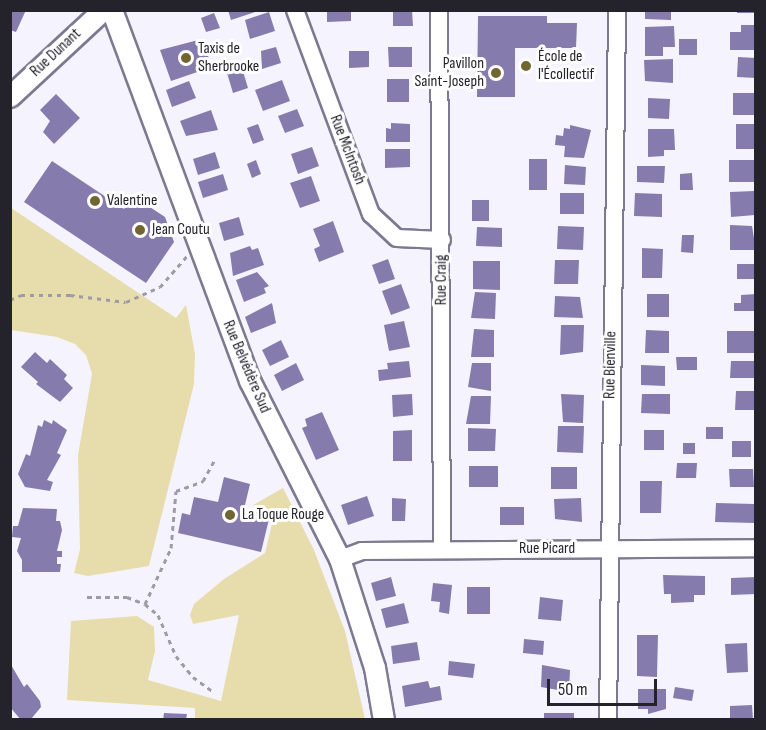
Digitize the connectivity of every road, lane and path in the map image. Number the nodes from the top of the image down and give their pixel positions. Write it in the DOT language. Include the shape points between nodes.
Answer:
graph roads {
  1 [pos="104,10"];
  2 [pos="112,10"];
  3 [pos="295,10"];
  4 [pos="439,10"];
  5 [pos="617,10"];
  6 [pos="10,97"];
  7 [pos="442,240"];
  8 [pos="198,243"];
  9 [pos="10,300"];
  10 [pos="214,461"];
  11 [pos="756,548"];
  12 [pos="609,549"];
  13 [pos="442,550"];
  14 [pos="340,559"];
  15 [pos="87,597"];
  16 [pos="145,604"];
  17 [pos="212,691"];
  18 [pos="384,720"];
  19 [pos="608,720"];
  1 -- 6 [label="street, Rue Dunant"];
  2 -- 8 [label="street, Rue Belvédère Sud"];
  3 -- 7 [label="street, Rue McIntosh" via="371,214 397,238"];
  4 -- 7 [label="street, Rue Craig"];
  5 -- 12 [label="street, Rue Bienville"];
  7 -- 13 [label="street, Rue Craig"];
  8 -- 9 [label="path" via="160,287 126,302 69,295 21,295"];
  8 -- 14 [label="street, Rue Belvédère Sud" via="250,381"];
  10 -- 16 [label="path" via="203,481 176,491 171,548"];
  11 -- 12 [label="street, Rue Picard"];
  12 -- 13 [label="street, Rue Picard"];
  12 -- 19 [label="street, Rue Bienville"];
  13 -- 14 [label="street, Rue Picard" via="362,551"];
  14 -- 18 [label="street, Rue Belvédère Sud" via="375,668"];
  15 -- 16 [label="path" via="127,597"];
  16 -- 17 [label="path" via="158,615 176,656 193,677"];
}
